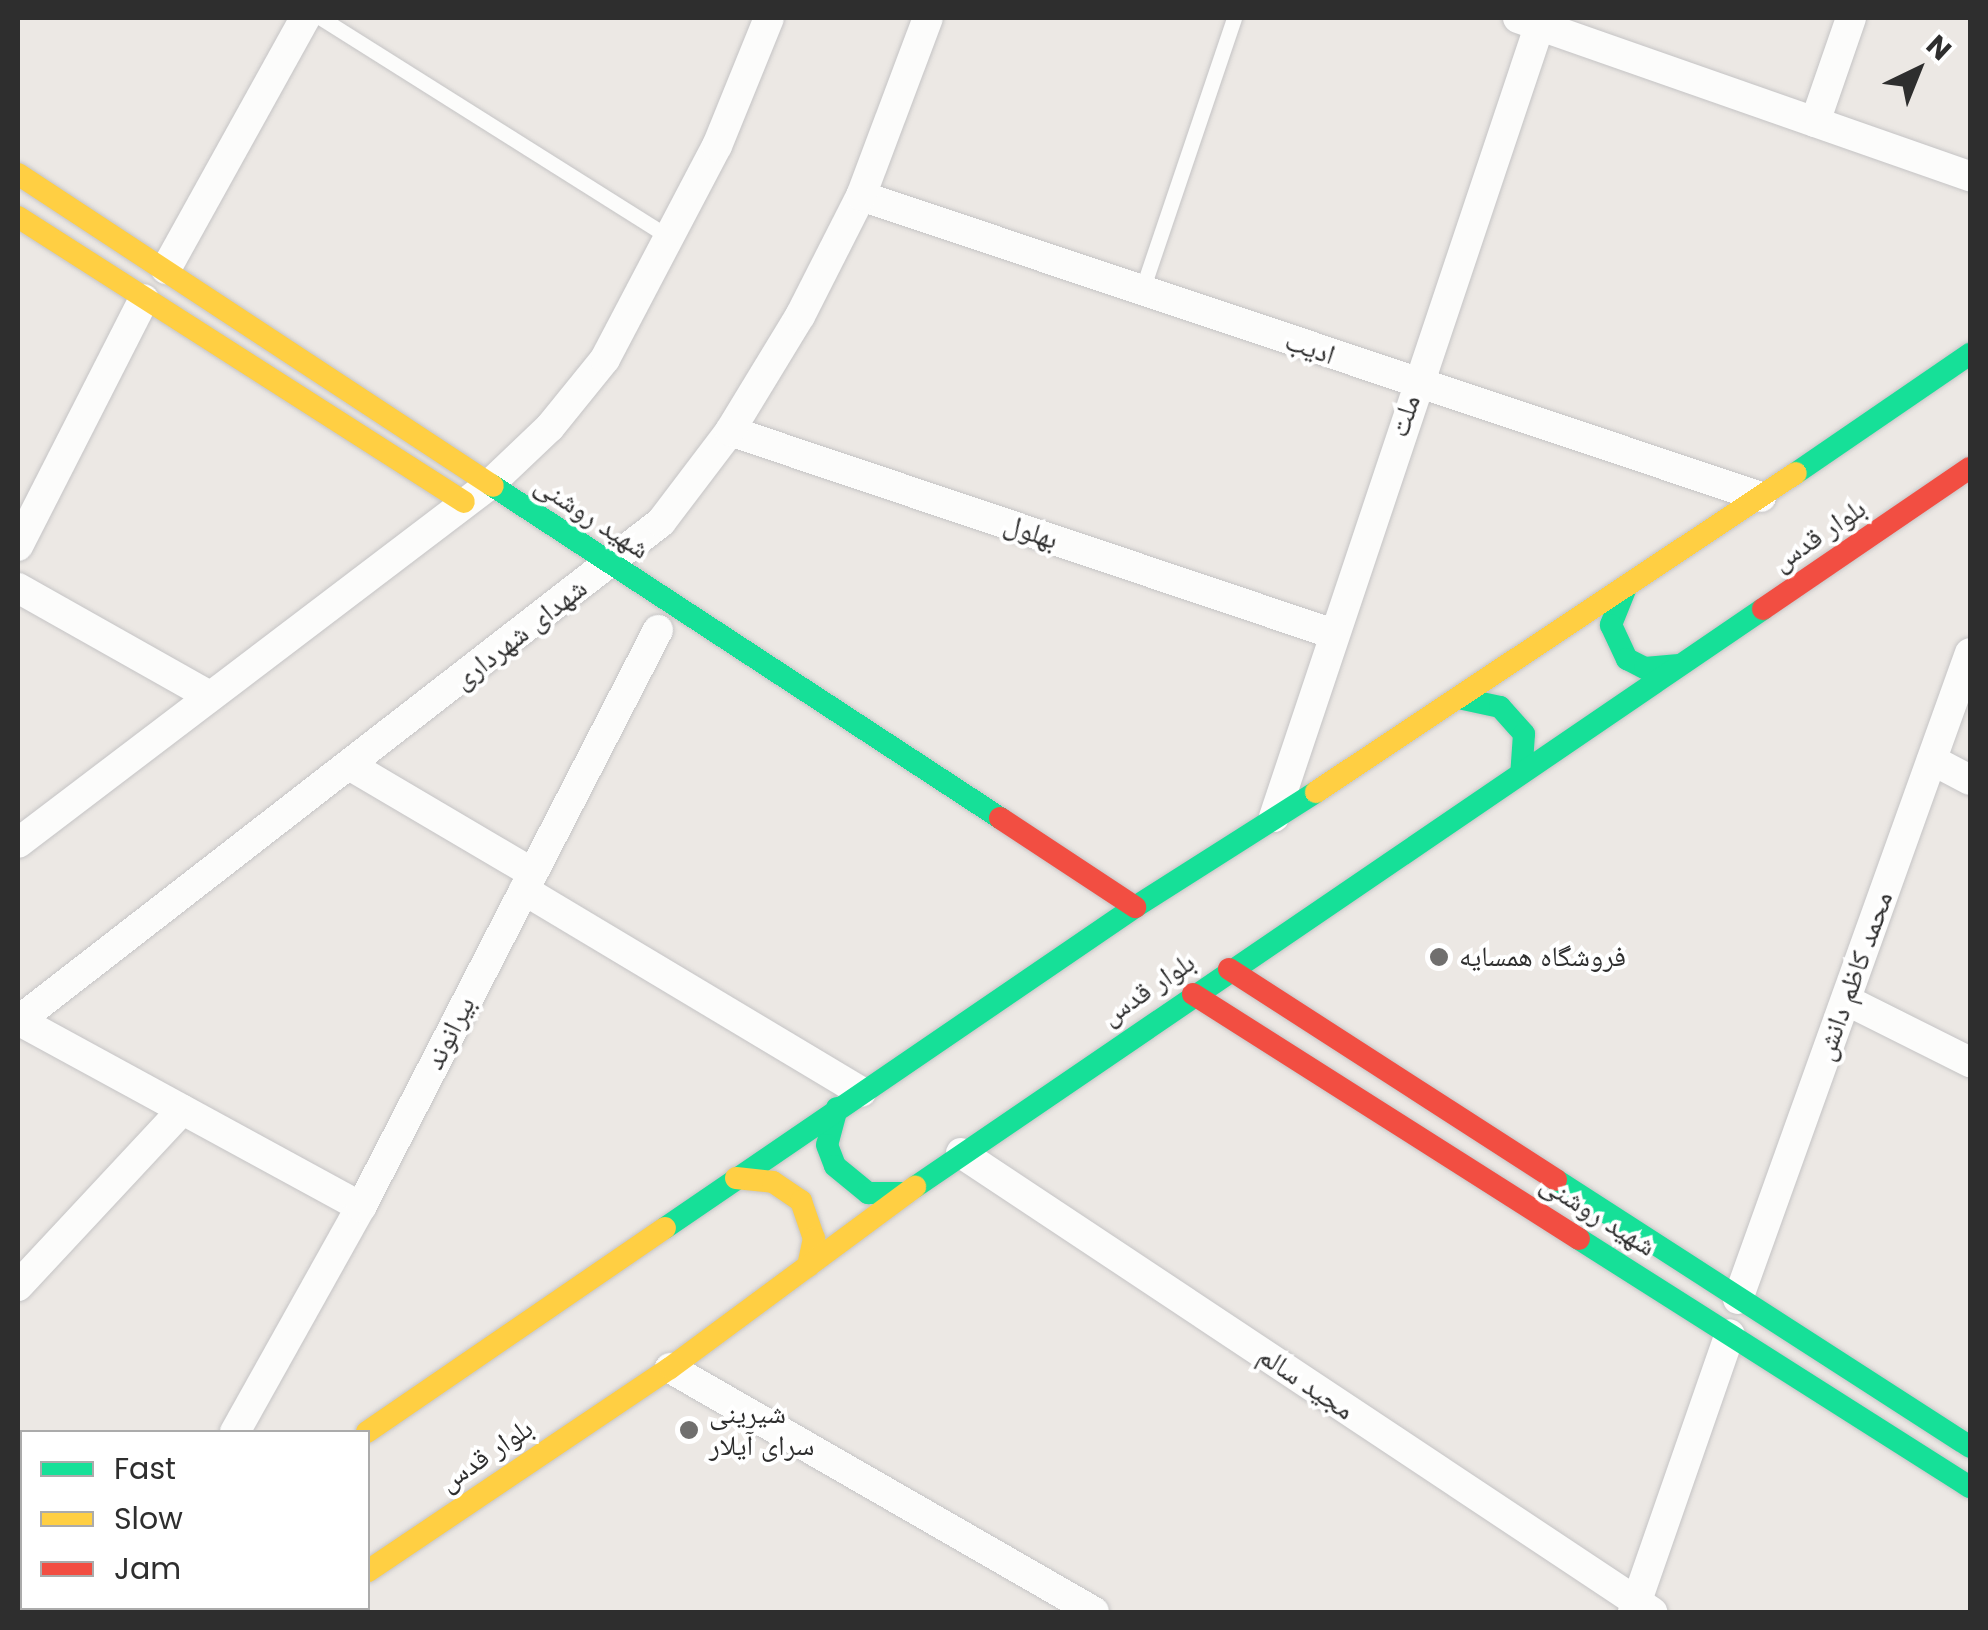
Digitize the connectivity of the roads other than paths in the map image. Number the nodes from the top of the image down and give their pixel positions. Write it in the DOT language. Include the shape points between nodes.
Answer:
graph roads {
  1 [pos="305,18"];
  2 [pos="321,18"];
  3 [pos="770,18"];
  4 [pos="928,18"];
  5 [pos="1234,18"];
  6 [pos="1851,18"];
  7 [pos="1533,20"];
  8 [pos="1815,122"];
  9 [pos="18,174"];
  10 [pos="1970,176"];
  11 [pos="861,196"];
  12 [pos="18,217"];
  13 [pos="669,238"];
  14 [pos="166,269"];
  15 [pos="1142,290"];
  16 [pos="144,299"];
  17 [pos="1970,354"];
  18 [pos="1416,384"];
  19 [pos="730,431"];
  20 [pos="1970,468"];
  21 [pos="477,493"];
  22 [pos="1761,497"];
  23 [pos="495,522"];
  24 [pos="18,546"];
  25 [pos="556,562"];
  26 [pos="600,579"];
  27 [pos="18,588"];
  28 [pos="1625,590"];
  29 [pos="659,631"];
  30 [pos="1331,633"];
  31 [pos="1970,653"];
  32 [pos="1679,665"];
  33 [pos="210,696"];
  34 [pos="1463,699"];
  35 [pos="1932,760"];
  36 [pos="351,766"];
  37 [pos="1521,773"];
  38 [pos="1970,780"];
  39 [pos="1274,817"];
  40 [pos="18,842"];
  41 [pos="528,882"];
  42 [pos="1135,907"];
  43 [pos="1229,970"];
  44 [pos="1194,994"];
  45 [pos="1846,1000"];
  46 [pos="18,1021"];
  47 [pos="1970,1062"];
  48 [pos="849,1100"];
  49 [pos="182,1110"];
  50 [pos="961,1153"];
  51 [pos="736,1178"];
  52 [pos="906,1194"];
  53 [pos="360,1207"];
  54 [pos="808,1266"];
  55 [pos="18,1286"];
  56 [pos="1738,1299"];
  57 [pos="1730,1334"];
  58 [pos="670,1368"];
  59 [pos="236,1430"];
  60 [pos="370,1430"];
  61 [pos="1970,1447"];
  62 [pos="1970,1488"];
  63 [pos="370,1570"];
  64 [pos="1640,1609"];
  65 [pos="1094,1612"];
  1 -- 14 [label="street"];
  2 -- 13 [label="lane"];
  3 -- 13 [label="street" via="717,146"];
  4 -- 11 [label="street, شهدای شهرداری"];
  5 -- 15 [label="lane"];
  6 -- 8 [label="street"];
  7 -- 8 [label="street"];
  7 -- 18 [label="street, ملت"];
  8 -- 10 [label="street"];
  9 -- 14 [label="main road, شهید روشنی"];
  11 -- 15 [label="street, ادیب"];
  11 -- 19 [label="street, شهدای شهرداری" via="800,316"];
  12 -- 16 [label="main road, شهید روشنی"];
  13 -- 21 [label="street" via="604,359 550,427"];
  14 -- 21 [label="main road, شهید روشنی"];
  15 -- 18 [label="street, ادیب"];
  16 -- 21 [label="main road, شهید روشنی"];
  16 -- 24 [label="street"];
  17 -- 22 [label="main road"];
  18 -- 22 [label="street, ادیب"];
  18 -- 30 [label="street, ملت"];
  19 -- 26 [label="street, شهدای شهرداری" via="661,522"];
  19 -- 30 [label="street, بهلول"];
  20 -- 32 [label="main road, بلوار قدس"];
  21 -- 23 [label="main road, شهید روشنی"];
  21 -- 26 [label="main road, شهید روشنی"];
  21 -- 33 [label="street"];
  22 -- 28 [label="main road"];
  25 -- 26 [label="main road, شهید روشنی"];
  26 -- 36 [label="street, شهدای شهرداری"];
  26 -- 42 [label="main road, شهید روشنی"];
  27 -- 33 [label="street"];
  28 -- 32 [label="main road" via="1611,625 1627,659 1645,668"];
  28 -- 34 [label="main road"];
  29 -- 41 [label="street, بیرانوند"];
  30 -- 39 [label="street, ملت"];
  31 -- 35 [label="street, محمد کاظم دانش"];
  32 -- 37 [label="main road, بلوار قدس"];
  33 -- 40 [label="street"];
  34 -- 37 [label="main road" via="1500,707 1524,734"];
  34 -- 39 [label="main road"];
  35 -- 38 [label="street"];
  35 -- 45 [label="street, محمد کاظم دانش"];
  36 -- 41 [label="street"];
  36 -- 46 [label="street, شهدای شهرداری"];
  37 -- 43 [label="main road, بلوار قدس"];
  39 -- 42 [label="main road"];
  41 -- 48 [label="street"];
  41 -- 53 [label="street, بیرانوند"];
  42 -- 48 [label="main road" via="1102,920"];
  43 -- 44 [label="main road, بلوار قدس"];
  43 -- 56 [label="main road, شهید روشنی"];
  44 -- 50 [label="main road, بلوار قدس"];
  44 -- 57 [label="main road, شهید روشنی"];
  45 -- 47 [label="street"];
  45 -- 56 [label="street, محمد کاظم دانش"];
  46 -- 49 [label="street"];
  48 -- 51 [label="main road"];
  48 -- 52 [label="main road" via="827,1145 835,1166 868,1193"];
  49 -- 53 [label="street"];
  49 -- 55 [label="street"];
  50 -- 52 [label="main road, بلوار قدس"];
  50 -- 64 [label="street, مجید سالم"];
  51 -- 54 [label="main road" via="773,1182 801,1201 814,1238"];
  51 -- 60 [label="main road"];
  52 -- 54 [label="main road, بلوار قدس"];
  53 -- 59 [label="street, بیرانوند"];
  54 -- 58 [label="main road, بلوار قدس"];
  56 -- 61 [label="main road, شهید روشنی"];
  57 -- 62 [label="main road, شهید روشنی"];
  57 -- 64 [label="street"];
  58 -- 63 [label="main road, بلوار قدس"];
  58 -- 65 [label="street"];
}
